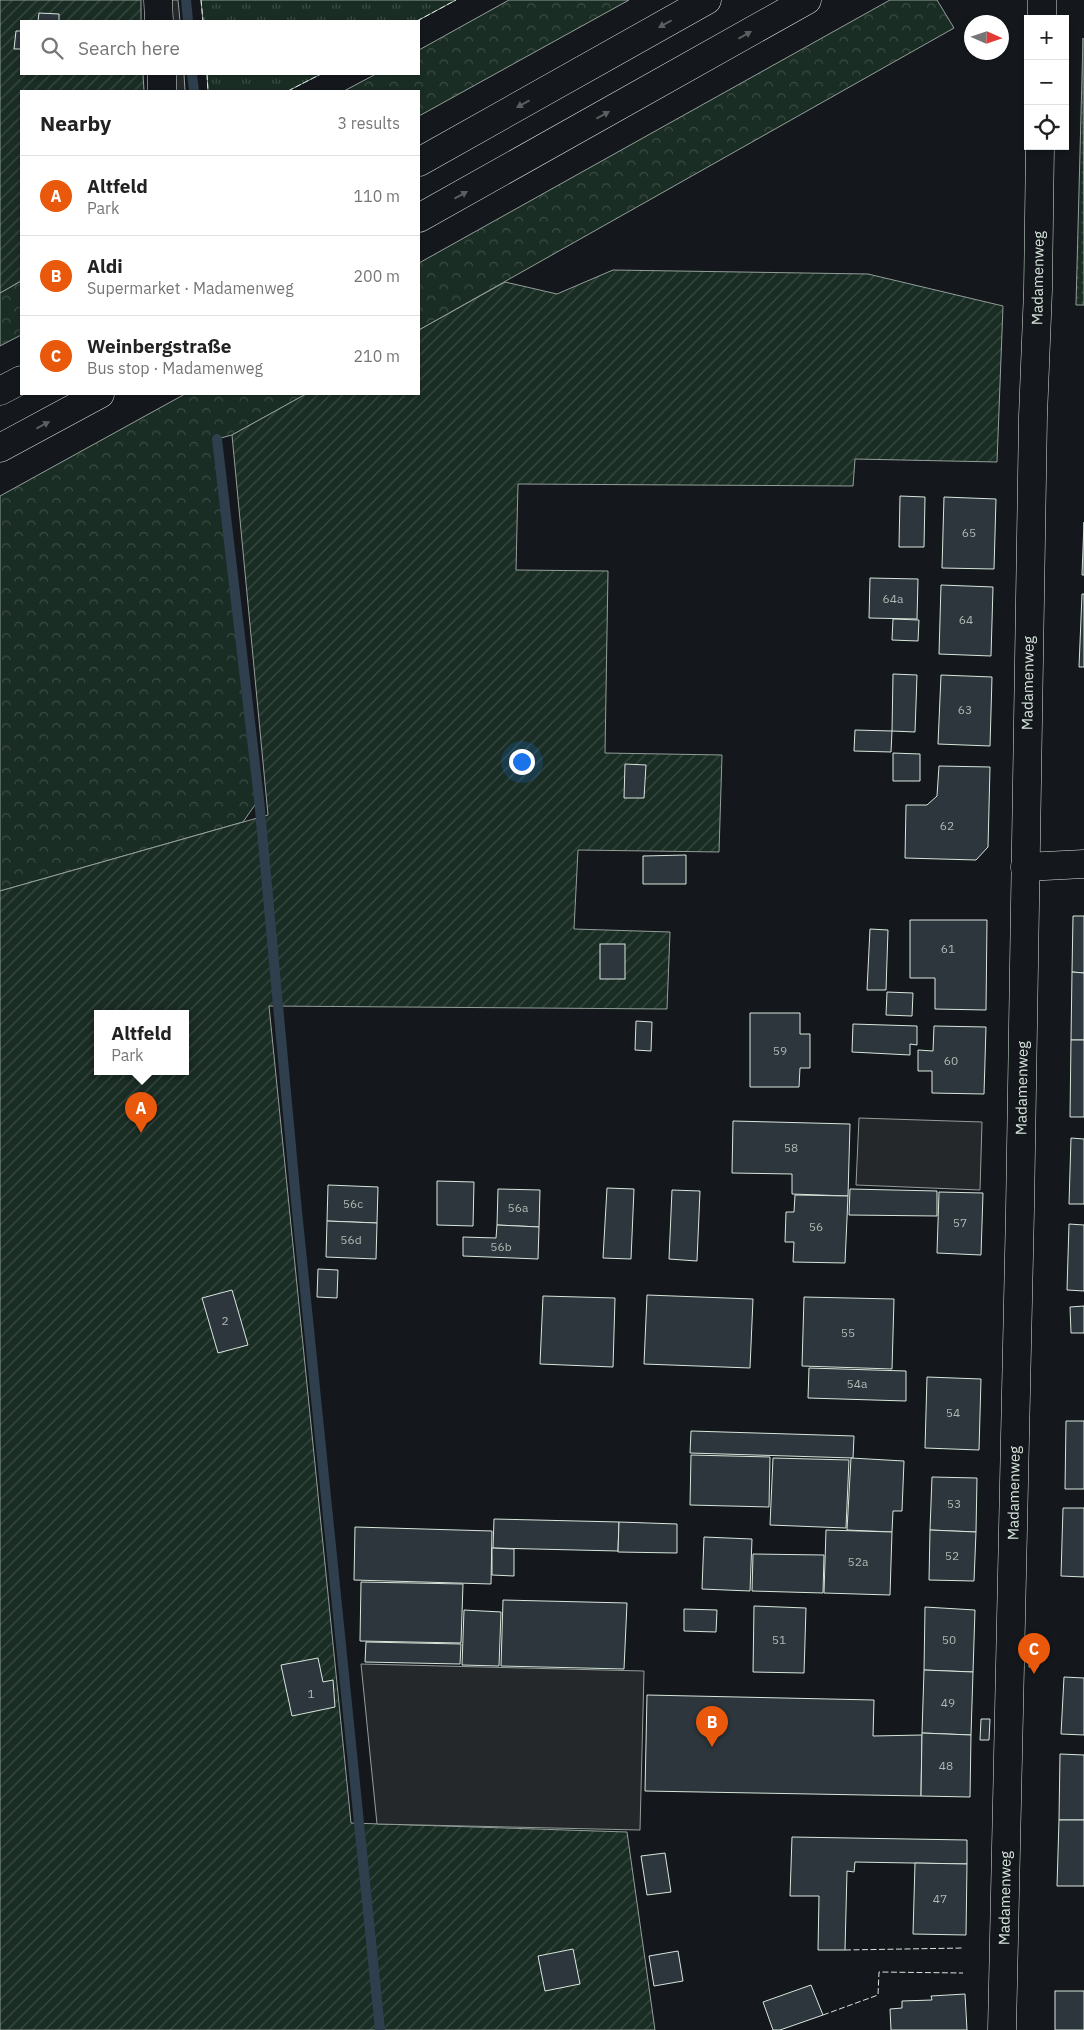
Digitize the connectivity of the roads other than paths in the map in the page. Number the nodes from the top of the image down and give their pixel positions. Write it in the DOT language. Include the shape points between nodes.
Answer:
graph roads {
  1 [pos="158,0"];
  2 [pos="707,0"];
  3 [pos="807,0"];
  4 [pos="1042,0"];
  5 [pos="1042,15"];
  6 [pos="159,20"];
  7 [pos="162,75"];
  8 [pos="162,90"];
  9 [pos="1040,150"];
  10 [pos="420,161"];
  11 [pos="420,217"];
  12 [pos="20,381"];
  13 [pos="0,391"];
  14 [pos="98,395"];
  15 [pos="0,448"];
  16 [pos="1084,864"];
  17 [pos="1025,866"];
  18 [pos="1002,2030"];
  1 -- 6 [label="main road"];
  2 -- 10 [label="main road, one-way"];
  11 -- 3 [label="main road, one-way"];
  4 -- 5 [label="main road"];
  7 -- 8 [label="main road"];
  9 -- 17 [label="main road, Madamenweg"];
  12 -- 13 [label="main road"];
  15 -- 14 [label="main road, one-way"];
  16 -- 17 [label="main road"];
  17 -- 18 [label="main road, Madamenweg"];
}
